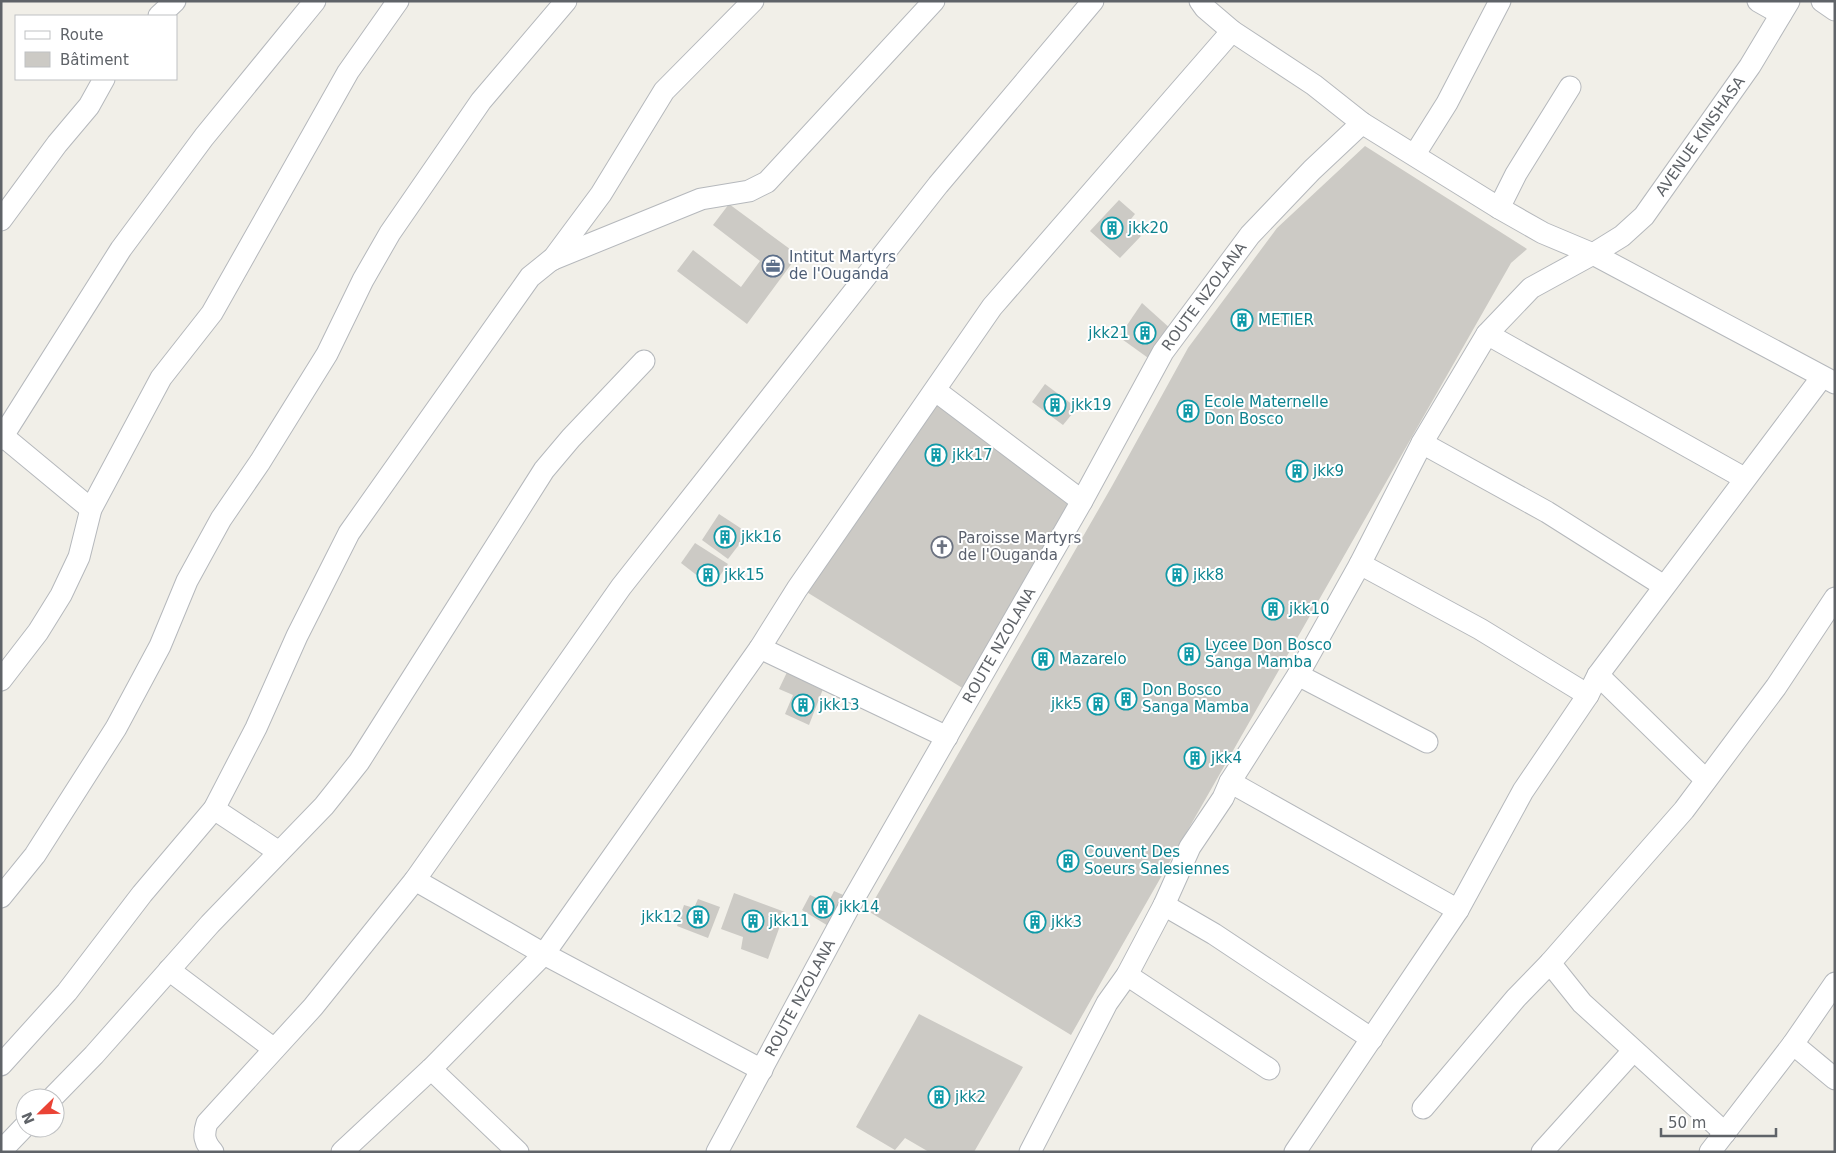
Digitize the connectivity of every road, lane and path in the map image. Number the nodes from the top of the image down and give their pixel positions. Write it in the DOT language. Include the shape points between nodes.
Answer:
graph roads {
  1 [pos="175,1"];
  2 [pos="315,1"];
  3 [pos="398,1"];
  4 [pos="566,1"];
  5 [pos="754,1"];
  6 [pos="934,1"];
  7 [pos="1093,1"];
  8 [pos="1200,1"];
  9 [pos="1500,1"];
  10 [pos="1758,1"];
  11 [pos="1822,1"];
  12 [pos="1785,7"];
  13 [pos="1835,10"];
  14 [pos="160,15"];
  15 [pos="1232,31"];
  16 [pos="103,80"];
  17 [pos="1570,87"];
  18 [pos="1362,123"];
  19 [pos="1415,154"];
  20 [pos="1499,208"];
  21 [pos="1,220"];
  22 [pos="1593,254"];
  23 [pos="551,260"];
  24 [pos="1487,334"];
  25 [pos="644,362"];
  26 [pos="1828,380"];
  27 [pos="936,391"];
  28 [pos="2,438"];
  29 [pos="1422,443"];
  30 [pos="1744,478"];
  31 [pos="1082,501"];
  32 [pos="91,509"];
  33 [pos="1360,564"];
  34 [pos="1664,586"];
  35 [pos="1834,603"];
  36 [pos="760,648"];
  37 [pos="1298,675"];
  38 [pos="1598,675"];
  39 [pos="1,680"];
  40 [pos="1588,695"];
  41 [pos="947,737"];
  42 [pos="1427,742"];
  43 [pos="1706,780"];
  44 [pos="1230,782"];
  45 [pos="214,809"];
  46 [pos="279,852"];
  47 [pos="415,880"];
  48 [pos="1,897"];
  49 [pos="1164,905"];
  50 [pos="1458,910"];
  51 [pos="544,954"];
  52 [pos="1550,963"];
  53 [pos="169,970"];
  54 [pos="1127,975"];
  55 [pos="1835,983"];
  56 [pos="1372,1039"];
  57 [pos="1793,1044"];
  58 [pos="274,1049"];
  59 [pos="1633,1051"];
  60 [pos="1,1065"];
  61 [pos="431,1069"];
  62 [pos="1269,1069"];
  63 [pos="762,1070"];
  64 [pos="1835,1079"];
  65 [pos="62,1088"];
  66 [pos="1423,1108"];
  67 [pos="1725,1133"];
  68 [pos="15,1136"];
  69 [pos="208,1150"];
  70 [pos="1,1151"];
  71 [pos="342,1152"];
  72 [pos="518,1152"];
  73 [pos="717,1152"];
  74 [pos="1030,1152"];
  75 [pos="1295,1152"];
  76 [pos="1542,1152"];
  77 [pos="1710,1152"];
  1 -- 14 [label="street"];
  2 -- 28 [label="street" via="204,137 121,249"];
  3 -- 32 [label="street" via="348,72 212,313 161,378"];
  4 -- 48 [label="street" via="481,101 390,233 327,354 221,519 187,581 160,646 116,728 35,854"];
  5 -- 23 [label="street" via="664,91 601,194"];
  6 -- 23 [label="street" via="816,131 762,185 749,191 701,199"];
  7 -- 47 [label="street" via="938,185 621,586"];
  8 -- 15 [label="street"];
  9 -- 19 [label="street" via="1447,103"];
  10 -- 12 [label="street"];
  11 -- 13 [label="street"];
  12 -- 22 [label="street, AVENUE KINSHASA" via="1750,66 1644,216 1622,236"];
  15 -- 18 [label="street" via="1314,85"];
  15 -- 27 [label="street" via="992,307"];
  16 -- 21 [label="street" via="88,106"];
  17 -- 20 [label="street" via="1516,174"];
  18 -- 19 [label="street"];
  18 -- 31 [label="street, ROUTE NZOLANA" via="1250,235 1163,352"];
  19 -- 20 [label="street"];
  20 -- 22 [label="street"];
  22 -- 24 [label="street, AVENUE KINSHASA" via="1531,288"];
  22 -- 26 [label="street"];
  23 -- 45 [label="street" via="530,277 513,298 349,532"];
  24 -- 29 [label="street, AVENUE KINSHASA"];
  24 -- 30 [label="street"];
  25 -- 46 [label="street" via="544,470 359,762 324,806"];
  26 -- 30 [label="street"];
  27 -- 31 [label="street"];
  27 -- 36 [label="street" via="797,589"];
  28 -- 32 [label="street"];
  29 -- 33 [label="street, AVENUE KINSHASA"];
  29 -- 34 [label="street" via="1547,512"];
  30 -- 34 [label="street"];
  31 -- 41 [label="street, ROUTE NZOLANA"];
  32 -- 39 [label="street" via="78,557 61,595 38,632"];
  33 -- 37 [label="street, AVENUE KINSHASA"];
  33 -- 40 [label="street" via="1480,629"];
  34 -- 38 [label="street"];
  35 -- 43 [label="street" via="1776,688"];
  36 -- 41 [label="street"];
  36 -- 51 [label="street"];
  37 -- 42 [label="street"];
  37 -- 44 [label="street, AVENUE KINSHASA"];
  38 -- 40 [label="street"];
  38 -- 43 [label="street"];
  40 -- 50 [label="street" via="1523,790"];
  41 -- 63 [label="street, ROUTE NZOLANA" via="849,907"];
  43 -- 52 [label="street" via="1684,810"];
  44 -- 49 [label="street, AVENUE KINSHASA" via="1190,847"];
  44 -- 50 [label="street"];
  45 -- 46 [label="street"];
  45 -- 60 [label="street" via="142,894 66,992"];
  46 -- 53 [label="street"];
  47 -- 51 [label="street"];
  47 -- 58 [label="street" via="313,1007"];
  49 -- 54 [label="street, AVENUE KINSHASA"];
  49 -- 56 [label="street" via="1214,934"];
  50 -- 56 [label="street"];
  51 -- 61 [label="street"];
  51 -- 63 [label="street"];
  52 -- 59 [label="street" via="1582,1003"];
  52 -- 66 [label="street" via="1516,998"];
  53 -- 58 [label="street"];
  53 -- 65 [label="street"];
  54 -- 62 [label="street"];
  54 -- 74 [label="street, AVENUE KINSHASA" via="1107,1003"];
  55 -- 57 [label="street"];
  56 -- 75 [label="street"];
  57 -- 64 [label="street"];
  57 -- 67 [label="street"];
  58 -- 69 [label="street" via="207,1124 204,1132"];
  59 -- 67 [label="street"];
  59 -- 76 [label="street"];
  61 -- 71 [label="street"];
  61 -- 72 [label="street"];
  63 -- 73 [label="street, ROUTE NZOLANA"];
  67 -- 77 [label="street"];
  68 -- 70 [label="street"];
}
